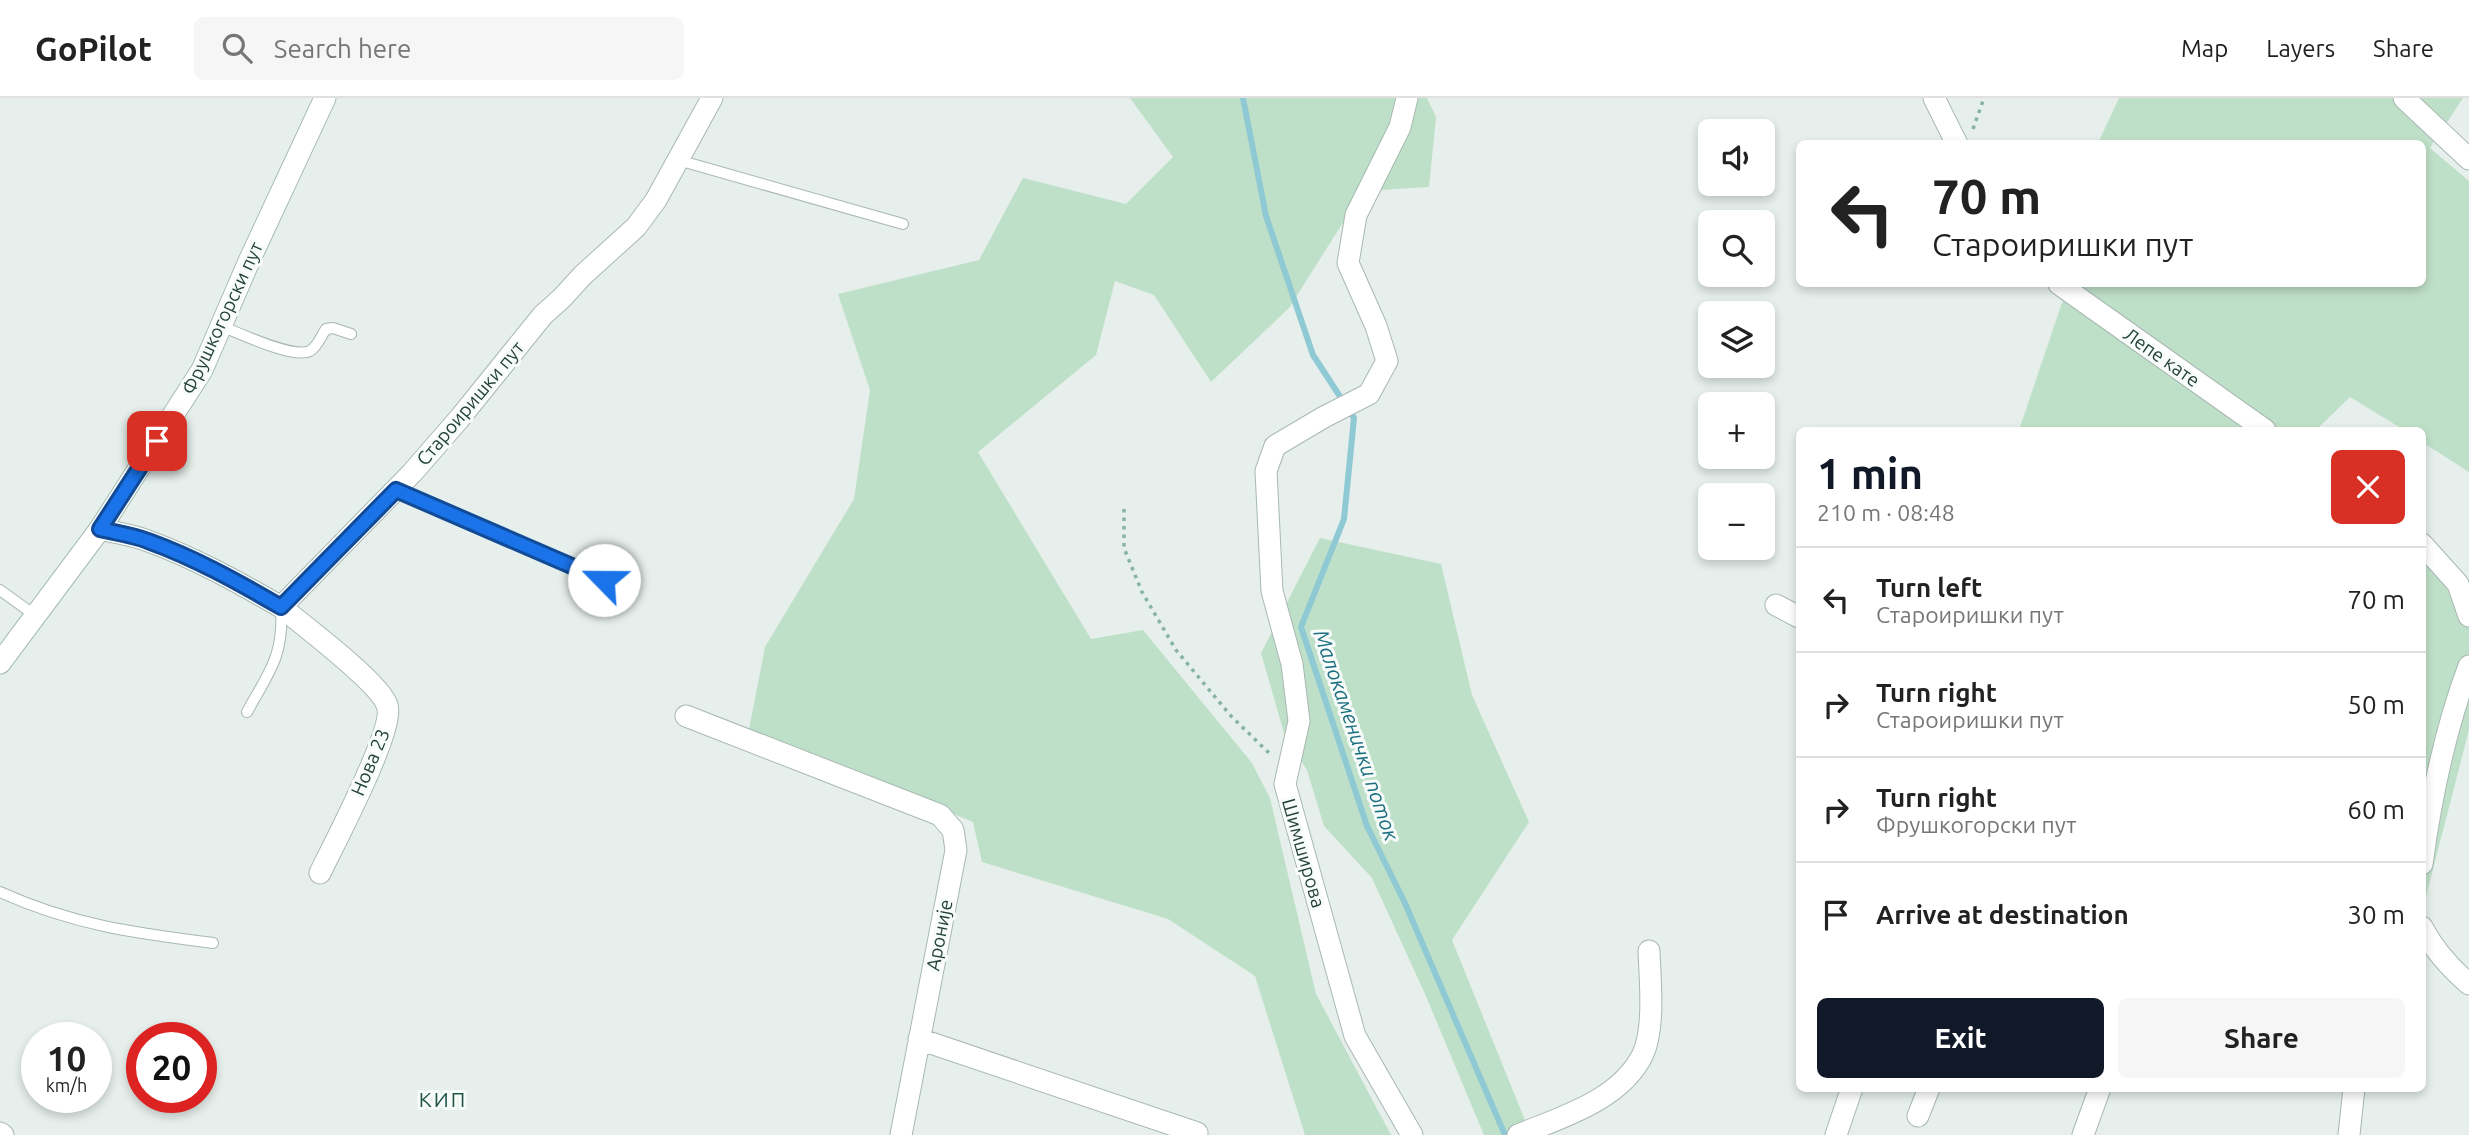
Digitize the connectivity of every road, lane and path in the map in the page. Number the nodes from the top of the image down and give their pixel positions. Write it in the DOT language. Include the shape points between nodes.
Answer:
graph roads {
  1 [pos="325,98"];
  2 [pos="712,98"];
  3 [pos="1407,98"];
  4 [pos="1934,98"];
  5 [pos="1984,98"];
  6 [pos="2404,98"];
  7 [pos="1964,138"];
  8 [pos="2469,159"];
  9 [pos="678,160"];
  10 [pos="903,224"];
  11 [pos="2063,287"];
  12 [pos="221,326"];
  13 [pos="351,334"];
  14 [pos="2261,427"];
  15 [pos="396,490"];
  16 [pos="1124,509"];
  17 [pos="100,529"];
  18 [pos="2426,548"];
  19 [pos="604,580"];
  20 [pos="0,590"];
  21 [pos="1776,605"];
  22 [pos="281,607"];
  23 [pos="1796,615"];
  24 [pos="36,616"];
  25 [pos="2469,617"];
  26 [pos="0,663"];
  27 [pos="2469,666"];
  28 [pos="247,712"];
  29 [pos="686,716"];
  30 [pos="1285,784"];
  31 [pos="2426,838"];
  32 [pos="320,873"];
  33 [pos="0,892"];
  34 [pos="2426,934"];
  35 [pos="213,943"];
  36 [pos="1649,951"];
  37 [pos="2468,981"];
  38 [pos="919,1039"];
  39 [pos="1851,1092"];
  40 [pos="1927,1092"];
  41 [pos="2099,1092"];
  42 [pos="2354,1092"];
  43 [pos="1918,1116"];
  44 [pos="1197,1133"];
  45 [pos="901,1135"];
  46 [pos="1412,1135"];
  47 [pos="1518,1135"];
  48 [pos="1836,1135"];
  49 [pos="2083,1135"];
  50 [pos="2349,1135"];
  1 -- 12 [label="street, Фрушкогорски пут"];
  2 -- 9 [label="street, Староиришки пут"];
  3 -- 30 [label="street, Шимширова" via="1399,127 1356,215 1348,263 1388,361 1369,394 1275,446 1266,471 1272,591 1292,664 1299,721"];
  4 -- 7 [label="street"];
  5 -- 7 [label="path"];
  6 -- 8 [label="street"];
  9 -- 10 [label="lane"];
  9 -- 15 [label="street, Староиришки пут" via="636,227 543,315"];
  11 -- 14 [label="street, Лепе кате"];
  12 -- 13 [label="lane" via="300,353 317,344 326,329"];
  12 -- 17 [label="street, Фрушкогорски пут" via="202,370"];
  15 -- 19 [label="lane"];
  15 -- 22 [label="street, Староиришки пут"];
  16 -- 30 [label="path" via="1125,548 1142,592 1176,650 1270,754"];
  17 -- 22 [label="street" via="176,552"];
  17 -- 24 [label="street, Фрушкогорски пут"];
  18 -- 25 [label="street" via="2458,584"];
  20 -- 24 [label="lane"];
  21 -- 23 [label="street"];
  22 -- 28 [label="lane" via="276,659"];
  22 -- 32 [label="street, Нова 23" via="377,689 388,707 374,759"];
  24 -- 26 [label="street, Фрушкогорски пут"];
  27 -- 31 [label="street" via="2451,716"];
  29 -- 38 [label="street, Ароније" via="940,815 950,825 956,850"];
  30 -- 46 [label="street, Шимширова" via="1355,1036"];
  33 -- 35 [label="lane" via="71,919 131,933"];
  34 -- 37 [label="street" via="2450,968"];
  36 -- 47 [label="street" via="1650,1019 1643,1053 1621,1084 1579,1111"];
  38 -- 44 [label="street"];
  38 -- 45 [label="street, Ароније"];
  39 -- 48 [label="street"];
  40 -- 43 [label="street"];
  41 -- 49 [label="street"];
  42 -- 50 [label="street"];
}
